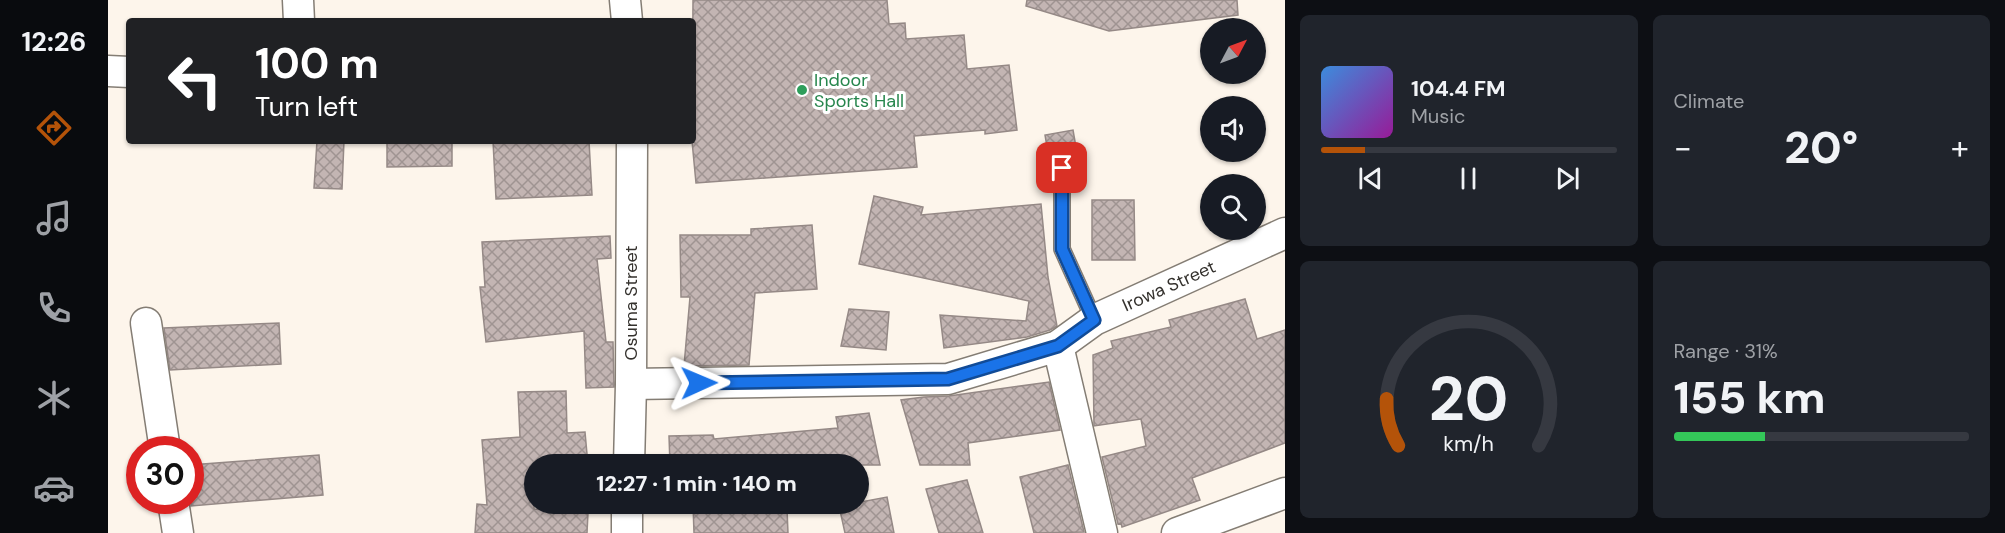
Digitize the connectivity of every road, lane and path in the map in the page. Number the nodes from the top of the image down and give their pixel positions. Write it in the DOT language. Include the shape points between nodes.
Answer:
graph roads {
  1 [pos="298,0"];
  2 [pos="625,0"];
  3 [pos="299,18"];
  4 [pos="627,18"];
  5 [pos="108,71"];
  6 [pos="126,72"];
  7 [pos="632,144"];
  8 [pos="1062,168"];
  9 [pos="1285,233"];
  10 [pos="1094,320"];
  11 [pos="146,322"];
  12 [pos="1058,346"];
  13 [pos="631,384"];
  14 [pos="163,436"];
  15 [pos="629,454"];
  16 [pos="1285,492"];
  17 [pos="175,514"];
  18 [pos="627,514"];
  19 [pos="178,533"];
  20 [pos="627,533"];
  21 [pos="1102,533"];
  22 [pos="1177,533"];
  1 -- 3 [label="street"];
  2 -- 4 [label="street"];
  5 -- 6 [label="street"];
  7 -- 13 [label="street, Osuma Street"];
  8 -- 10 [label="lane" via="1062,249"];
  9 -- 10 [label="street, Irowa Street"];
  10 -- 12 [label="street, Irowa Street"];
  11 -- 14 [label="street"];
  12 -- 13 [label="street, Irowa Street" via="948,379"];
  12 -- 21 [label="street"];
  13 -- 15 [label="street, Osuma Street"];
  16 -- 22 [label="street"];
  17 -- 19 [label="street"];
  18 -- 20 [label="street"];
}
